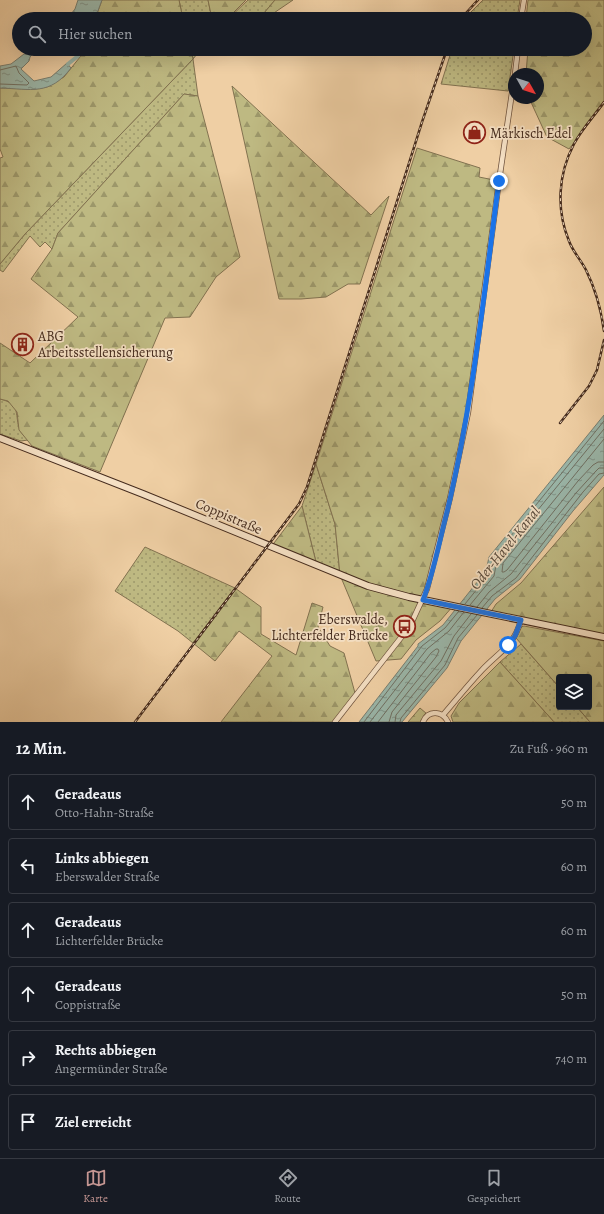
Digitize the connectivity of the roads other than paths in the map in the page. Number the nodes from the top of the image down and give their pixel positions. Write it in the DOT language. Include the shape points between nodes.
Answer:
graph roads {
  1 [pos="524,0"];
  2 [pos="523,12"];
  3 [pos="517,56"];
  4 [pos="516,68"];
  5 [pos="510,104"];
  6 [pos="0,438"];
  7 [pos="423,600"];
  8 [pos="521,620"];
  9 [pos="604,637"];
  10 [pos="443,715"];
  11 [pos="335,722"];
  12 [pos="423,722"];
  13 [pos="448,722"];
  1 -- 2 [label="street"];
  3 -- 4 [label="street"];
  5 -- 7 [label="street" via="462,446 437,553"];
  6 -- 7 [label="main road, Coppistraße" via="358,583"];
  7 -- 8 [label="main road, Coppistraße"];
  7 -- 11 [label="street" via="404,634"];
  8 -- 9 [label="main road, Coppistraße"];
  8 -- 10 [label="street" via="511,643 490,661"];
  10 -- 12 [label="street" via="432,713"];
  10 -- 13 [label="street"];
}
